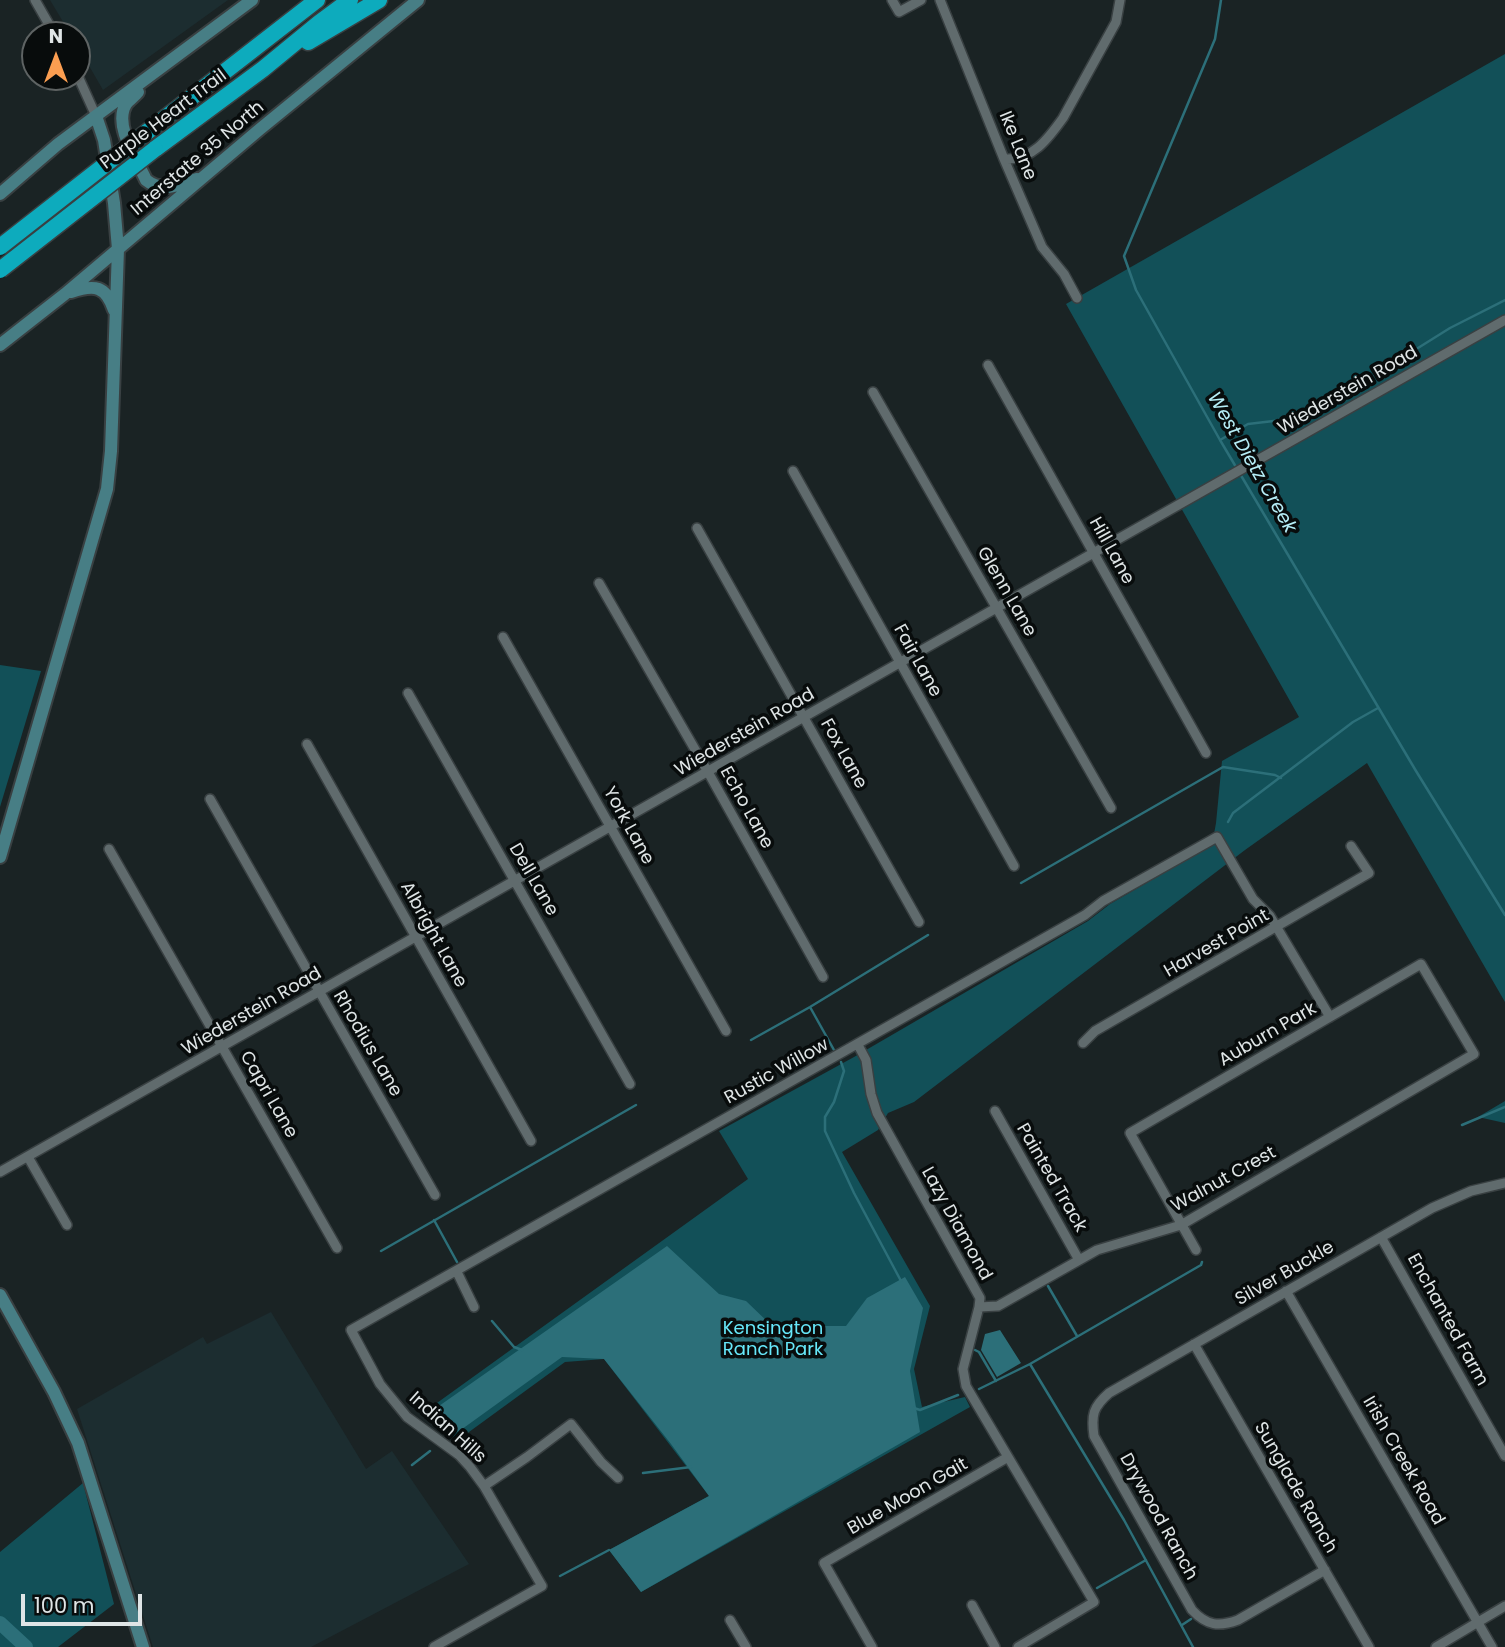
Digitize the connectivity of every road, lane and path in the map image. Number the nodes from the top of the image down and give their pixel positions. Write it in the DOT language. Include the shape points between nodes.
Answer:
graph roads {
  1 [pos="35,0"];
  2 [pos="252,0"];
  3 [pos="317,0"];
  4 [pos="350,0"];
  5 [pos="379,0"];
  6 [pos="418,0"];
  7 [pos="892,0"];
  8 [pos="921,0"];
  9 [pos="940,0"];
  10 [pos="1120,0"];
  11 [pos="47,21"];
  12 [pos="163,66"];
  13 [pos="264,69"];
  14 [pos="85,91"];
  15 [pos="96,116"];
  16 [pos="1004,159"];
  17 [pos="207,175"];
  18 [pos="0,194"];
  19 [pos="0,247"];
  20 [pos="118,248"];
  21 [pos="0,270"];
  22 [pos="65,294"];
  23 [pos="1077,298"];
  24 [pos="116,316"];
  25 [pos="1505,320"];
  26 [pos="0,345"];
  27 [pos="988,365"];
  28 [pos="873,392"];
  29 [pos="793,471"];
  30 [pos="697,528"];
  31 [pos="1094,553"];
  32 [pos="599,583"];
  33 [pos="997,608"];
  34 [pos="503,637"];
  35 [pos="900,663"];
  36 [pos="408,693"];
  37 [pos="804,717"];
  38 [pos="307,744"];
  39 [pos="1206,752"];
  40 [pos="708,772"];
  41 [pos="210,799"];
  42 [pos="1111,808"];
  43 [pos="611,827"];
  44 [pos="1351,846"];
  45 [pos="109,849"];
  46 [pos="0,857"];
  47 [pos="1014,866"];
  48 [pos="516,881"];
  49 [pos="919,922"];
  50 [pos="1277,928"];
  51 [pos="416,937"];
  52 [pos="823,977"];
  53 [pos="320,992"];
  54 [pos="1330,1017"];
  55 [pos="726,1031"];
  56 [pos="1083,1043"];
  57 [pos="858,1045"];
  58 [pos="222,1047"];
  59 [pos="1474,1054"];
  60 [pos="630,1084"];
  61 [pos="995,1111"];
  62 [pos="531,1141"];
  63 [pos="28,1157"];
  64 [pos="0,1172"];
  65 [pos="1505,1183"];
  66 [pos="435,1195"];
  67 [pos="67,1225"];
  68 [pos="1181,1225"];
  69 [pos="1381,1237"];
  70 [pos="337,1248"];
  71 [pos="1196,1250"];
  72 [pos="1079,1261"];
  73 [pos="457,1272"];
  74 [pos="1286,1291"];
  75 [pos="0,1295"];
  76 [pos="474,1307"];
  77 [pos="979,1307"];
  78 [pos="351,1331"];
  79 [pos="1194,1345"];
  80 [pos="1093,1413"];
  81 [pos="1505,1455"];
  82 [pos="1008,1457"];
  83 [pos="618,1478"];
  84 [pos="484,1486"];
  85 [pos="1325,1570"];
  86 [pos="972,1605"];
  87 [pos="1505,1606"];
  88 [pos="730,1619"];
  89 [pos="1478,1622"];
  90 [pos="143,1647"];
  91 [pos="434,1647"];
  92 [pos="746,1647"];
  93 [pos="872,1647"];
  94 [pos="995,1647"];
  95 [pos="1018,1647"];
  96 [pos="1369,1647"];
  97 [pos="1436,1647"];
  98 [pos="1492,1647"];
  1 -- 11 [label="street"];
  2 -- 12 [label="main road"];
  3 -- 19 [label="highway, Purple Heart Trail, bridge"];
  4 -- 13 [label="highway, Purple Heart Trail"];
  5 -- 13 [label="highway"];
  6 -- 17 [label="main road, Interstate 35 North"];
  7 -- 8 [label="street" via="899,12"];
  9 -- 16 [label="street, Ike Lane"];
  10 -- 16 [label="street" via="1116,22 1054,131 1030,154"];
  12 -- 15 [label="main road"];
  12 -- 17 [label="main road" via="126,105 122,129 153,186 177,186"];
  13 -- 21 [label="highway, Purple Heart Trail, bridge"];
  14 -- 15 [label="street"];
  15 -- 18 [label="main road"];
  15 -- 20 [label="main road" via="104,140"];
  16 -- 23 [label="street, Ike Lane" via="1042,247"];
  17 -- 20 [label="main road, Interstate 35 North"];
  20 -- 22 [label="main road, Interstate 35 North"];
  20 -- 24 [label="main road"];
  22 -- 24 [label="main road" via="81,288 102,290"];
  22 -- 26 [label="main road, Interstate 35 North"];
  24 -- 46 [label="main road" via="107,489"];
  25 -- 31 [label="street, Wiederstein Road"];
  27 -- 31 [label="street, Hill Lane"];
  28 -- 33 [label="street, Glenn Lane"];
  29 -- 35 [label="street, Fair Lane"];
  30 -- 37 [label="street, Fox Lane"];
  31 -- 33 [label="street, Wiederstein Road"];
  31 -- 39 [label="street, Hill Lane"];
  32 -- 40 [label="street, Echo Lane"];
  33 -- 35 [label="street, Wiederstein Road"];
  33 -- 42 [label="street, Glenn Lane"];
  34 -- 43 [label="street, York Lane"];
  35 -- 37 [label="street, Wiederstein Road"];
  35 -- 47 [label="street, Fair Lane"];
  36 -- 48 [label="street, Dell Lane"];
  37 -- 40 [label="street, Wiederstein Road"];
  37 -- 49 [label="street, Fox Lane"];
  38 -- 51 [label="street, Albright Lane"];
  40 -- 43 [label="street, Wiederstein Road"];
  40 -- 52 [label="street, Echo Lane"];
  41 -- 53 [label="street, Rhodius Lane"];
  43 -- 48 [label="street, Wiederstein Road"];
  43 -- 55 [label="street, York Lane"];
  44 -- 50 [label="street, Harvest Point" via="1369,873"];
  45 -- 58 [label="street, Capri Lane"];
  48 -- 51 [label="street, Wiederstein Road"];
  48 -- 60 [label="street, Dell Lane"];
  50 -- 54 [label="street"];
  50 -- 56 [label="street, Harvest Point" via="1095,1031"];
  50 -- 57 [label="street, Rustic Willow" via="1253,899 1217,837"];
  51 -- 53 [label="street, Wiederstein Road"];
  51 -- 62 [label="street, Albright Lane"];
  53 -- 58 [label="street, Wiederstein Road"];
  53 -- 66 [label="street, Rhodius Lane"];
  54 -- 59 [label="street, Auburn Park" via="1421,964"];
  54 -- 68 [label="street, Auburn Park" via="1130,1133"];
  57 -- 73 [label="street, Rustic Willow"];
  57 -- 77 [label="street, Lazy Diamond" via="866,1060 877,1113 974,1286"];
  58 -- 63 [label="street, Wiederstein Road"];
  58 -- 70 [label="street, Capri Lane"];
  59 -- 68 [label="street, Walnut Crest"];
  61 -- 72 [label="street, Painted Track"];
  63 -- 64 [label="street, Wiederstein Road"];
  63 -- 67 [label="street"];
  65 -- 69 [label="street, Silver Buckle" via="1471,1191"];
  68 -- 71 [label="street"];
  68 -- 72 [label="street, Walnut Crest" via="1097,1250"];
  69 -- 74 [label="street, Silver Buckle"];
  69 -- 81 [label="street, Enchanted Farm"];
  72 -- 77 [label="street, Walnut Crest" via="998,1306"];
  73 -- 76 [label="street"];
  73 -- 78 [label="street, Rustic Willow"];
  74 -- 79 [label="street, Silver Buckle"];
  74 -- 89 [label="street, Irish Creek Road"];
  75 -- 90 [label="main road" via="78,1443"];
  77 -- 82 [label="street, Lazy Diamond" via="963,1369 966,1386"];
  78 -- 84 [label="street, Indian Hills" via="380,1384 407,1417 459,1455"];
  79 -- 80 [label="street, Silver Buckle" via="1109,1393"];
  79 -- 85 [label="street, Sunglade Ranch"];
  80 -- 85 [label="street, Drywood Ranch" via="1094,1436 1192,1610 1202,1620 1213,1624 1238,1620"];
  82 -- 93 [label="street, Blue Moon Gait" via="824,1563"];
  82 -- 95 [label="street, Lazy Diamond" via="1094,1602"];
  83 -- 84 [label="street" via="571,1423"];
  84 -- 91 [label="street, Indian Hills" via="541,1586"];
  85 -- 96 [label="street, Sunglade Ranch"];
  86 -- 94 [label="street"];
  87 -- 89 [label="street"];
  88 -- 92 [label="street"];
  89 -- 97 [label="street"];
  89 -- 98 [label="street, Irish Creek Road"];
}
